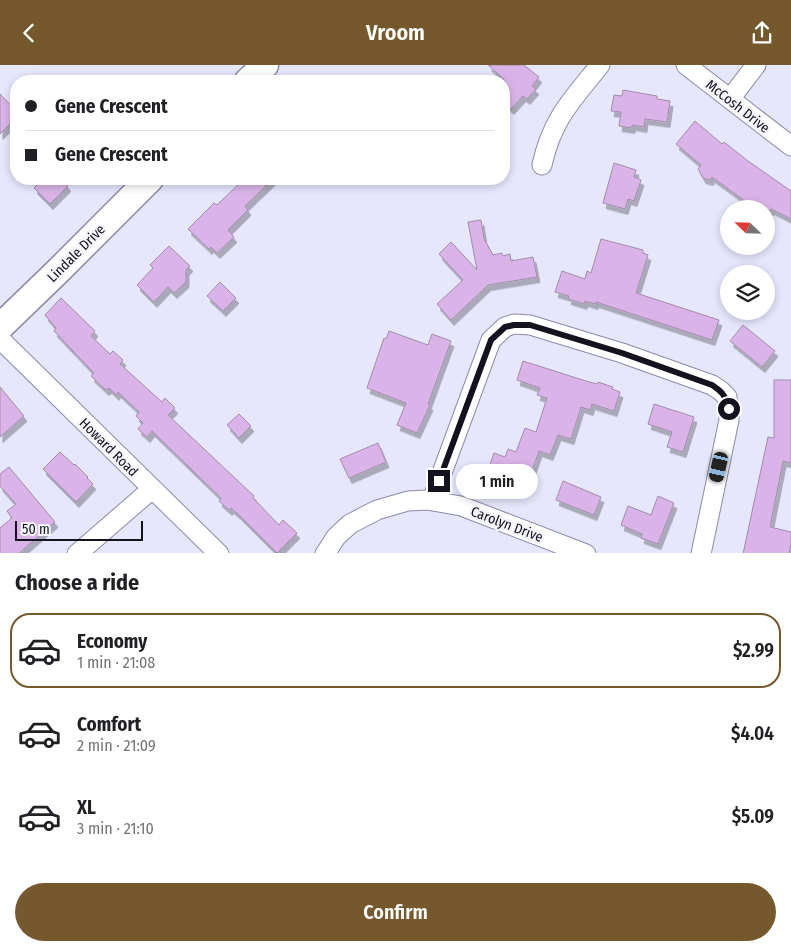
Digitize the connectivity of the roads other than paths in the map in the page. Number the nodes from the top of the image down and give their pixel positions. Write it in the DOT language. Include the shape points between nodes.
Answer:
graph roads {
  1 [pos="264,65"];
  2 [pos="600,65"];
  3 [pos="686,65"];
  4 [pos="756,65"];
  5 [pos="254,75"];
  6 [pos="730,99"];
  7 [pos="791,146"];
  8 [pos="542,165"];
  9 [pos="144,185"];
  10 [pos="0,327"];
  11 [pos="0,339"];
  12 [pos="152,489"];
  13 [pos="432,500"];
  14 [pos="77,553"];
  15 [pos="218,553"];
  16 [pos="324,553"];
  17 [pos="586,553"];
  18 [pos="701,553"];
  1 -- 5 [label="street"];
  2 -- 8 [label="street" via="561,115 551,133"];
  3 -- 6 [label="street, McCosh Drive"];
  4 -- 6 [label="street"];
  6 -- 7 [label="street, McCosh Drive"];
  9 -- 10 [label="street, Lindale Drive"];
  11 -- 12 [label="street, Howard Road"];
  12 -- 14 [label="street"];
  12 -- 15 [label="street, Howard Road"];
  13 -- 16 [label="street, Carolyn Drive" via="408,501 377,510 346,528"];
  13 -- 17 [label="street, Carolyn Drive" via="461,506"];
  13 -- 18 [label="street" via="491,340 505,327 530,325 712,385 726,397 729,409 727,430"];
}
